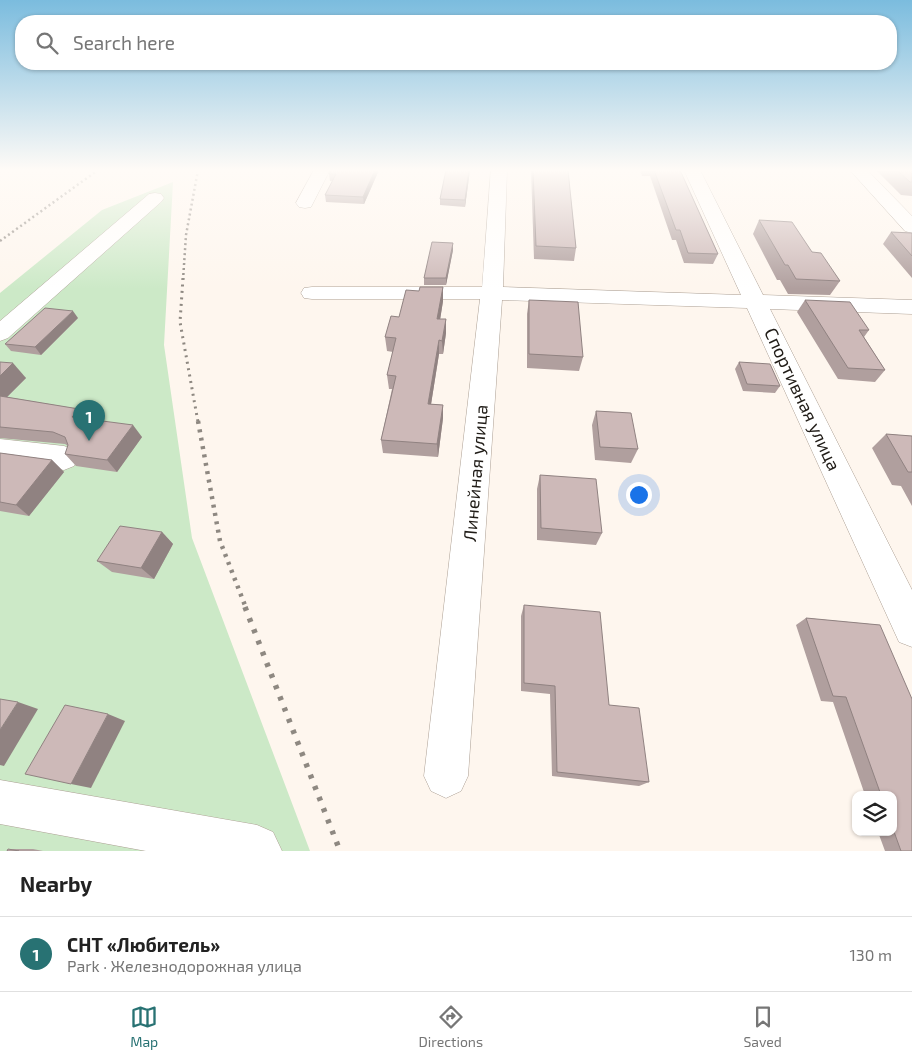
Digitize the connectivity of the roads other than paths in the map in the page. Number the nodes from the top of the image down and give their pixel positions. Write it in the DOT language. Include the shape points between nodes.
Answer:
graph roads {
  1 [pos="141,210"];
  2 [pos="497,210"];
  3 [pos="711,210"];
  4 [pos="896,210"];
  5 [pos="912,227"];
  6 [pos="312,293"];
  7 [pos="492,293"];
  8 [pos="755,300"];
  9 [pos="912,307"];
  10 [pos="0,332"];
  11 [pos="0,450"];
  12 [pos="64,458"];
  13 [pos="912,629"];
  14 [pos="446,776"];
  15 [pos="0,802"];
  16 [pos="258,849"];
  1 -- 10 [label="street"];
  2 -- 7 [label="street, Линейная улица"];
  3 -- 8 [label="street, Спортивная улица"];
  4 -- 5 [label="street"];
  6 -- 7 [label="street"];
  7 -- 8 [label="street"];
  7 -- 14 [label="street, Линейная улица"];
  8 -- 9 [label="street"];
  8 -- 13 [label="street, Спортивная улица"];
  11 -- 12 [label="street"];
  15 -- 16 [label="street"];
}
